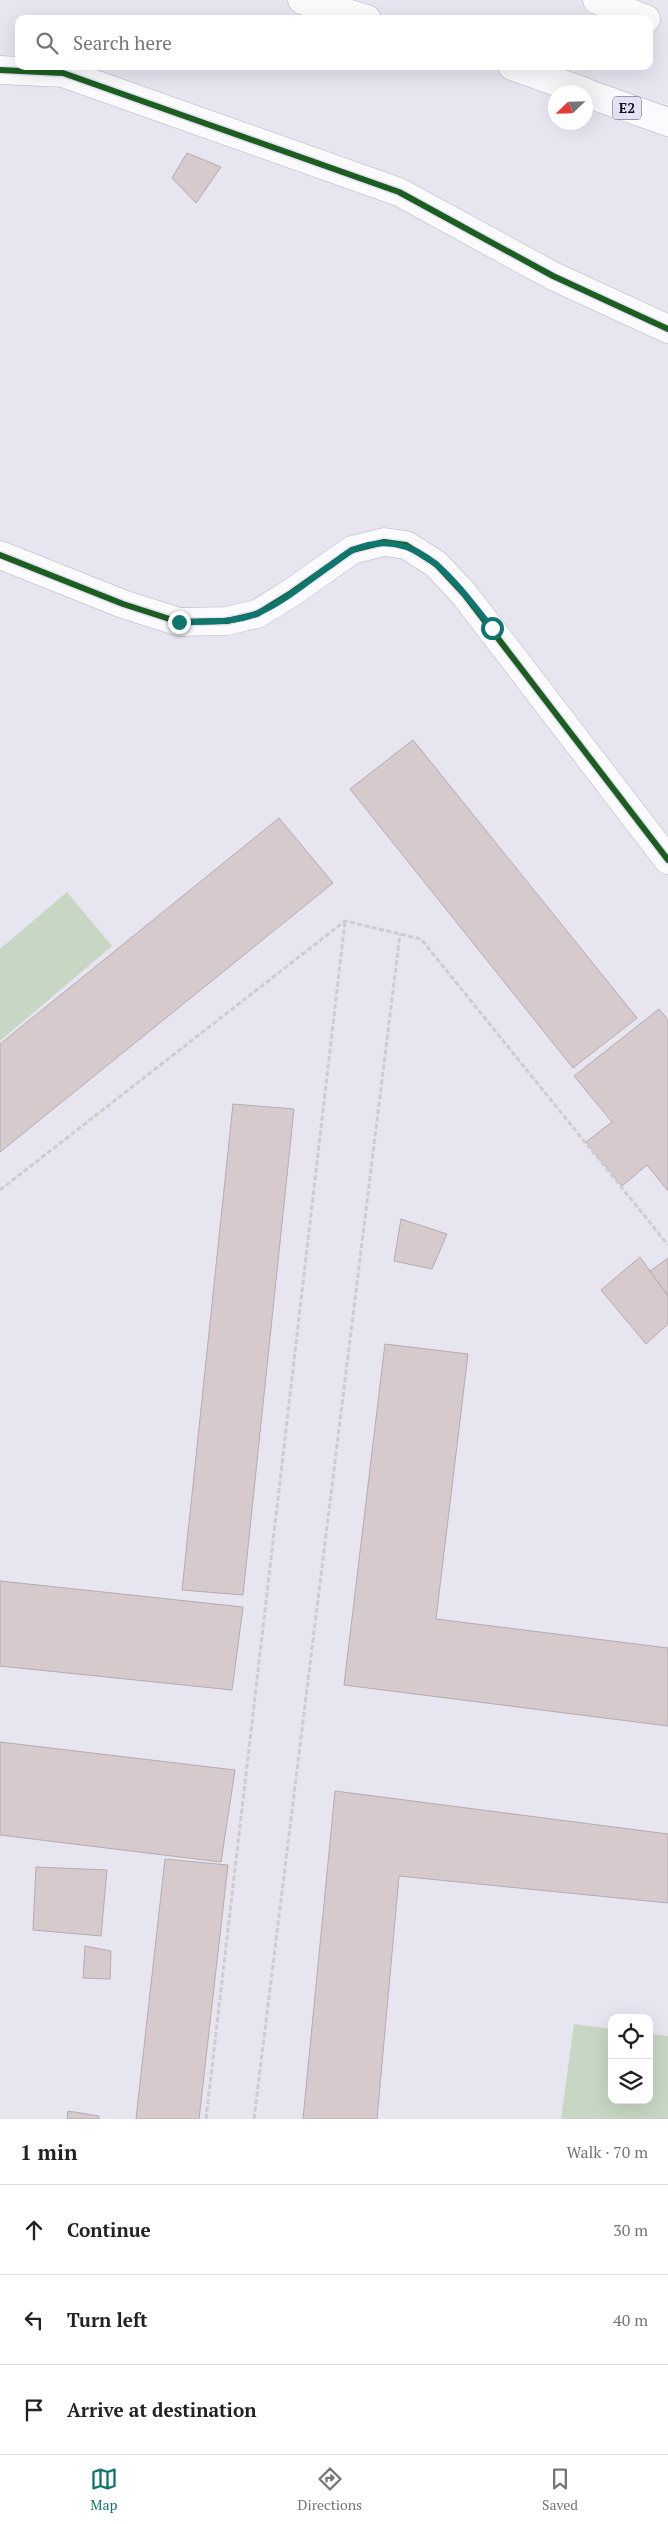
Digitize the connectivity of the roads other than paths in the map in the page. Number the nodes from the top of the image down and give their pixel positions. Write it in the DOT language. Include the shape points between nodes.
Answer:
graph roads {
  1 [pos="302,0"];
  2 [pos="597,0"];
  3 [pos="353,15"];
  4 [pos="637,15"];
  5 [pos="653,21"];
  6 [pos="668,27"];
  7 [pos="0,70"];
  8 [pos="523,70"];
  9 [pos="563,85"];
  10 [pos="593,96"];
  11 [pos="668,122"];
  12 [pos="668,329"];
  13 [pos="0,555"];
  14 [pos="668,860"];
  1 -- 3 [label="main road"];
  2 -- 4 [label="main road"];
  5 -- 6 [label="main road"];
  7 -- 12 [label="main road" via="63,73 399,192 554,276"];
  8 -- 9 [label="main road, E2"];
  10 -- 11 [label="main road, E2"];
  13 -- 14 [label="main road" via="123,604 179,622 227,621 257,614 352,550 384,542 406,545 436,564 469,600"];
}
